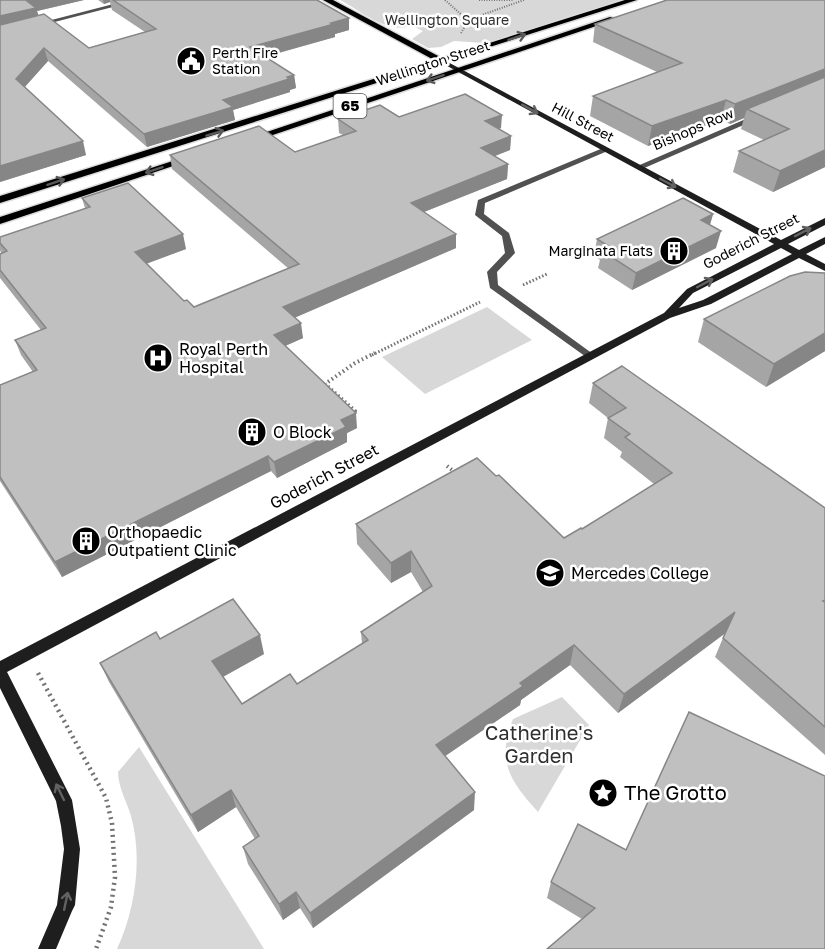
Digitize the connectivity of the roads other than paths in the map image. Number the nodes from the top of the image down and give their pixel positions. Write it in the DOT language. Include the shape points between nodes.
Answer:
graph roads {
  1 [pos="137,0"];
  2 [pos="327,0"];
  3 [pos="633,0"];
  4 [pos="627,14"];
  5 [pos="32,26"];
  6 [pos="442,61"];
  7 [pos="459,70"];
  8 [pos="762,115"];
  9 [pos="238,143"];
  10 [pos="606,150"];
  11 [pos="199,156"];
  12 [pos="639,167"];
  13 [pos="0,200"];
  14 [pos="0,221"];
  15 [pos="825,221"];
  16 [pos="825,240"];
  17 [pos="780,244"];
  18 [pos="800,254"];
  19 [pos="825,268"];
  20 [pos="666,316"];
  21 [pos="589,356"];
  22 [pos="0,668"];
  23 [pos="0,674"];
  24 [pos="47,949"];
  1 -- 5 [label="street"];
  2 -- 6 [label="main road, Hill Street"];
  6 -- 3 [label="main road, Wellington Street / 65, one-way"];
  4 -- 7 [label="main road, Wellington Street / 65"];
  6 -- 7 [label="street, Hill Street"];
  13 -- 6 [label="main road, Wellington Street / 65, one-way"];
  7 -- 9 [label="main road, Wellington Street / 65, one-way"];
  7 -- 10 [label="street, Hill Street, one-way"];
  8 -- 12 [label="street, Bishops Row"];
  10 -- 12 [label="street, Hill Street"];
  10 -- 21 [label="street" via="481,202 480,215 506,235 510,253 492,272 493,286"];
  11 -- 14 [label="main road, one-way"];
  12 -- 17 [label="street, Hill Street, one-way"];
  17 -- 15 [label="street, Goderich Street, one-way"];
  16 -- 18 [label="street, Goderich Street"];
  17 -- 18 [label="street, Hill Street"];
  20 -- 17 [label="street, Goderich Street, one-way" via="690,291"];
  18 -- 19 [label="street, Hill Street"];
  18 -- 20 [label="street, Goderich Street" via="707,302"];
  20 -- 21 [label="street, Goderich Street"];
  21 -- 22 [label="street, Goderich Street"];
  24 -- 23 [label="street, one-way" via="66,905 72,858 69,826 64,800"];
}
